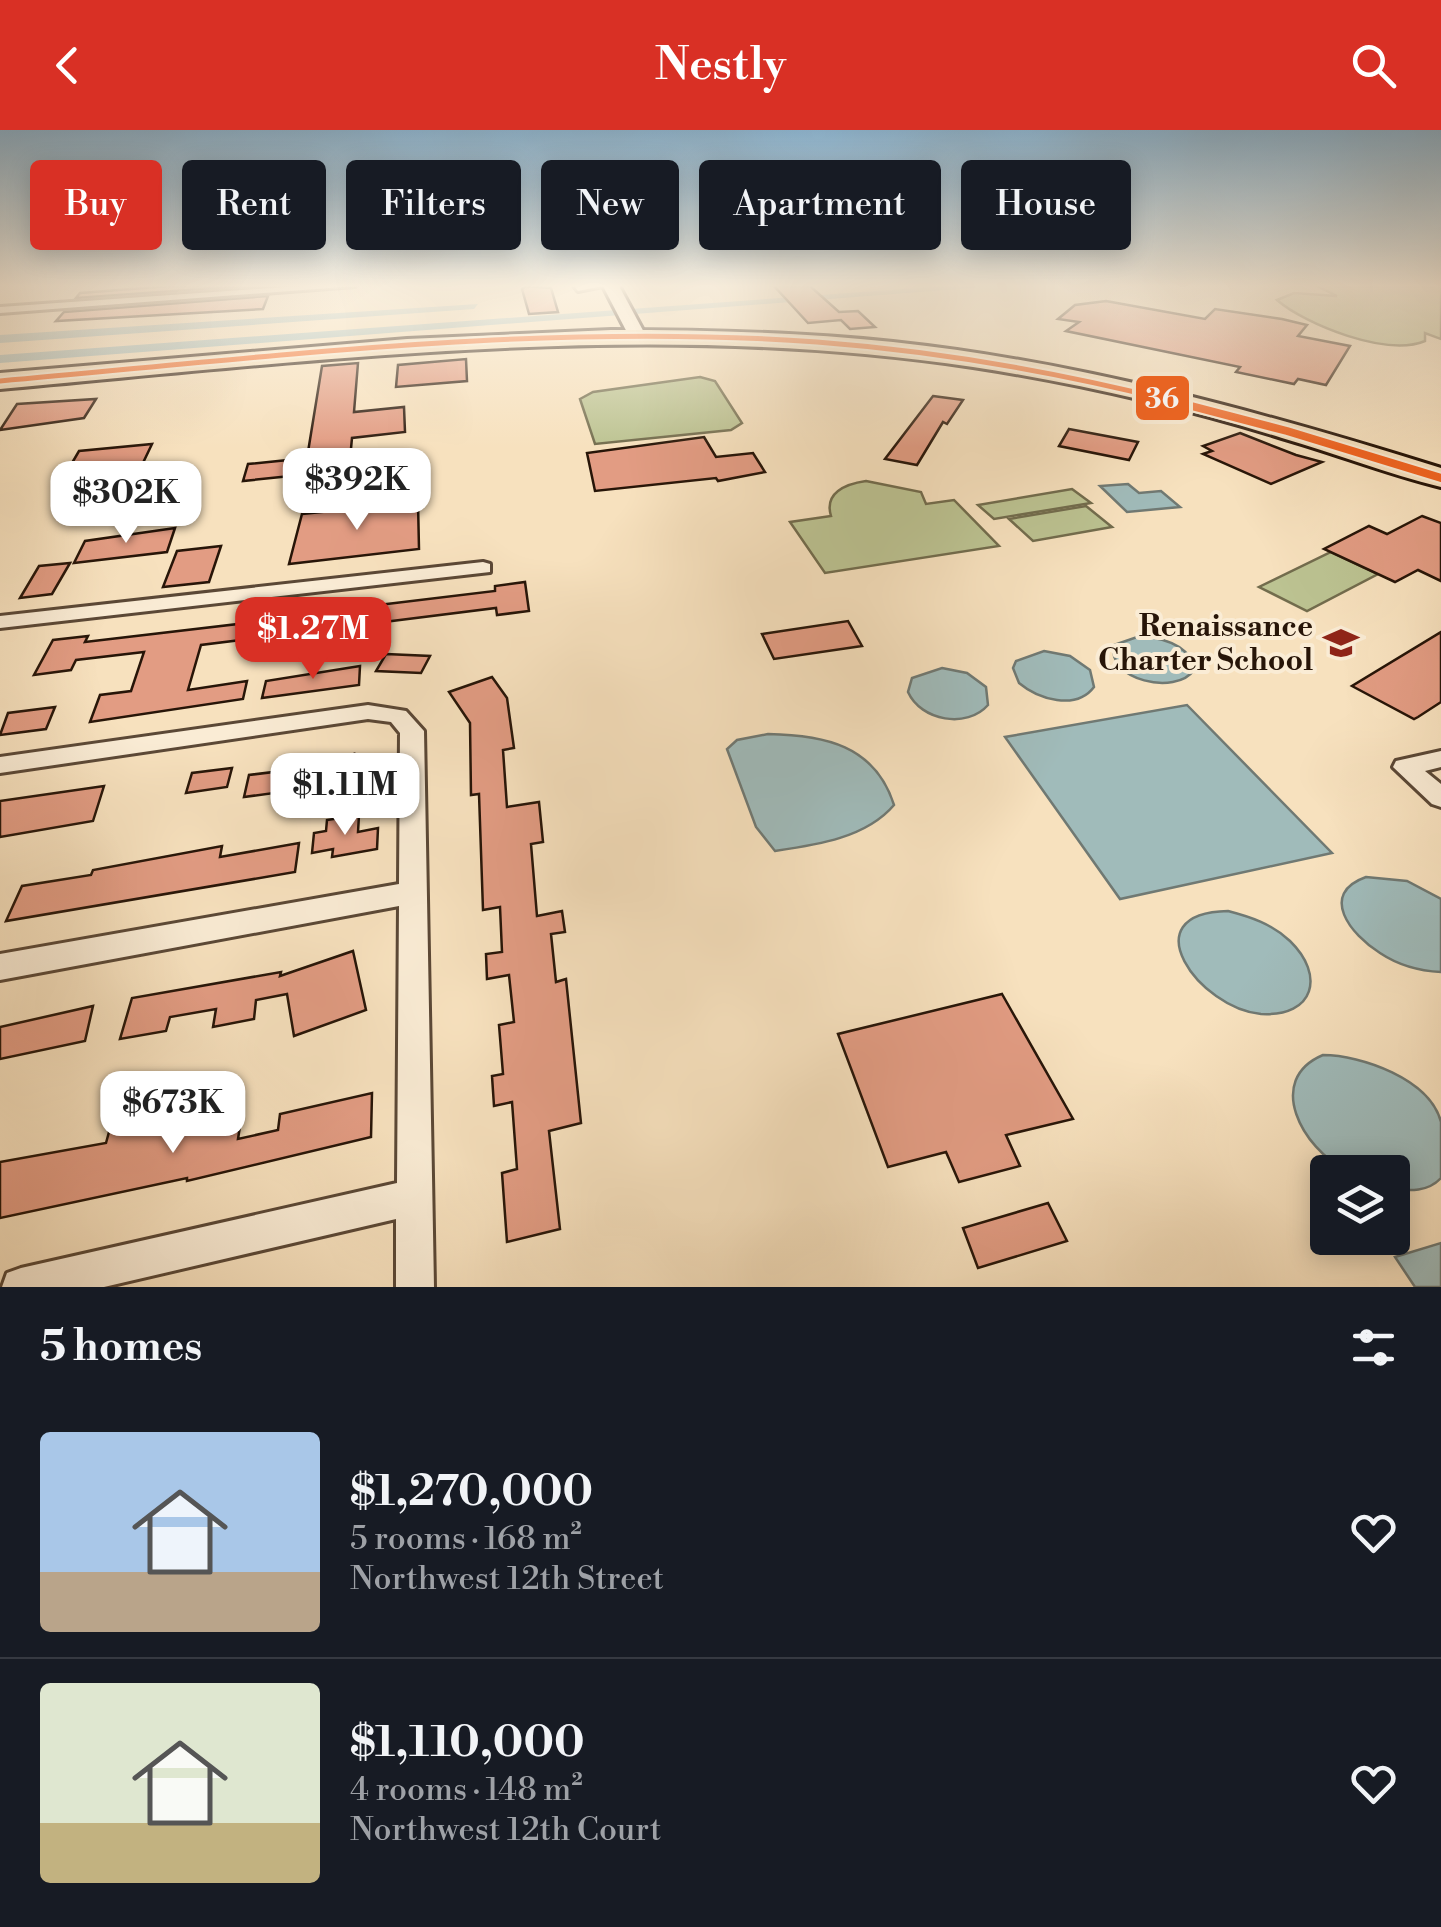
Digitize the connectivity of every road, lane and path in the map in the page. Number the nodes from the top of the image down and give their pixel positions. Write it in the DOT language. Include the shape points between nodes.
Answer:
graph roads {
  1 [pos="397,340"];
  2 [pos="489,340"];
  3 [pos="779,340"];
  4 [pos="832,340"];
  5 [pos="870,340"];
  6 [pos="892,340"];
  7 [pos="0,372"];
  8 [pos="0,381"];
  9 [pos="1333,436"];
  10 [pos="1441,464"];
  11 [pos="1441,478"];
  12 [pos="483,568"];
  13 [pos="0,622"];
  14 [pos="1441,759"];
  15 [pos="0,765"];
  16 [pos="1441,798"];
  17 [pos="414,892"];
  18 [pos="0,966"];
  19 [pos="415,1197"];
  20 [pos="21,1287"];
  21 [pos="415,1287"];
  1 -- 7 [label="highway"];
  2 -- 8 [label="highway"];
  3 -- 9 [label="highway" via="1064,374"];
  4 -- 5 [label="highway"];
  6 -- 9 [label="highway" via="1068,365 1255,407"];
  9 -- 10 [label="highway"];
  9 -- 11 [label="highway"];
  12 -- 13 [label="street"];
  14 -- 16 [label="street" via="1405,767"];
  15 -- 17 [label="street" via="368,712 398,716 412,732"];
  17 -- 18 [label="street"];
  17 -- 19 [label="street"];
  19 -- 20 [label="street"];
  19 -- 21 [label="street"];
}
